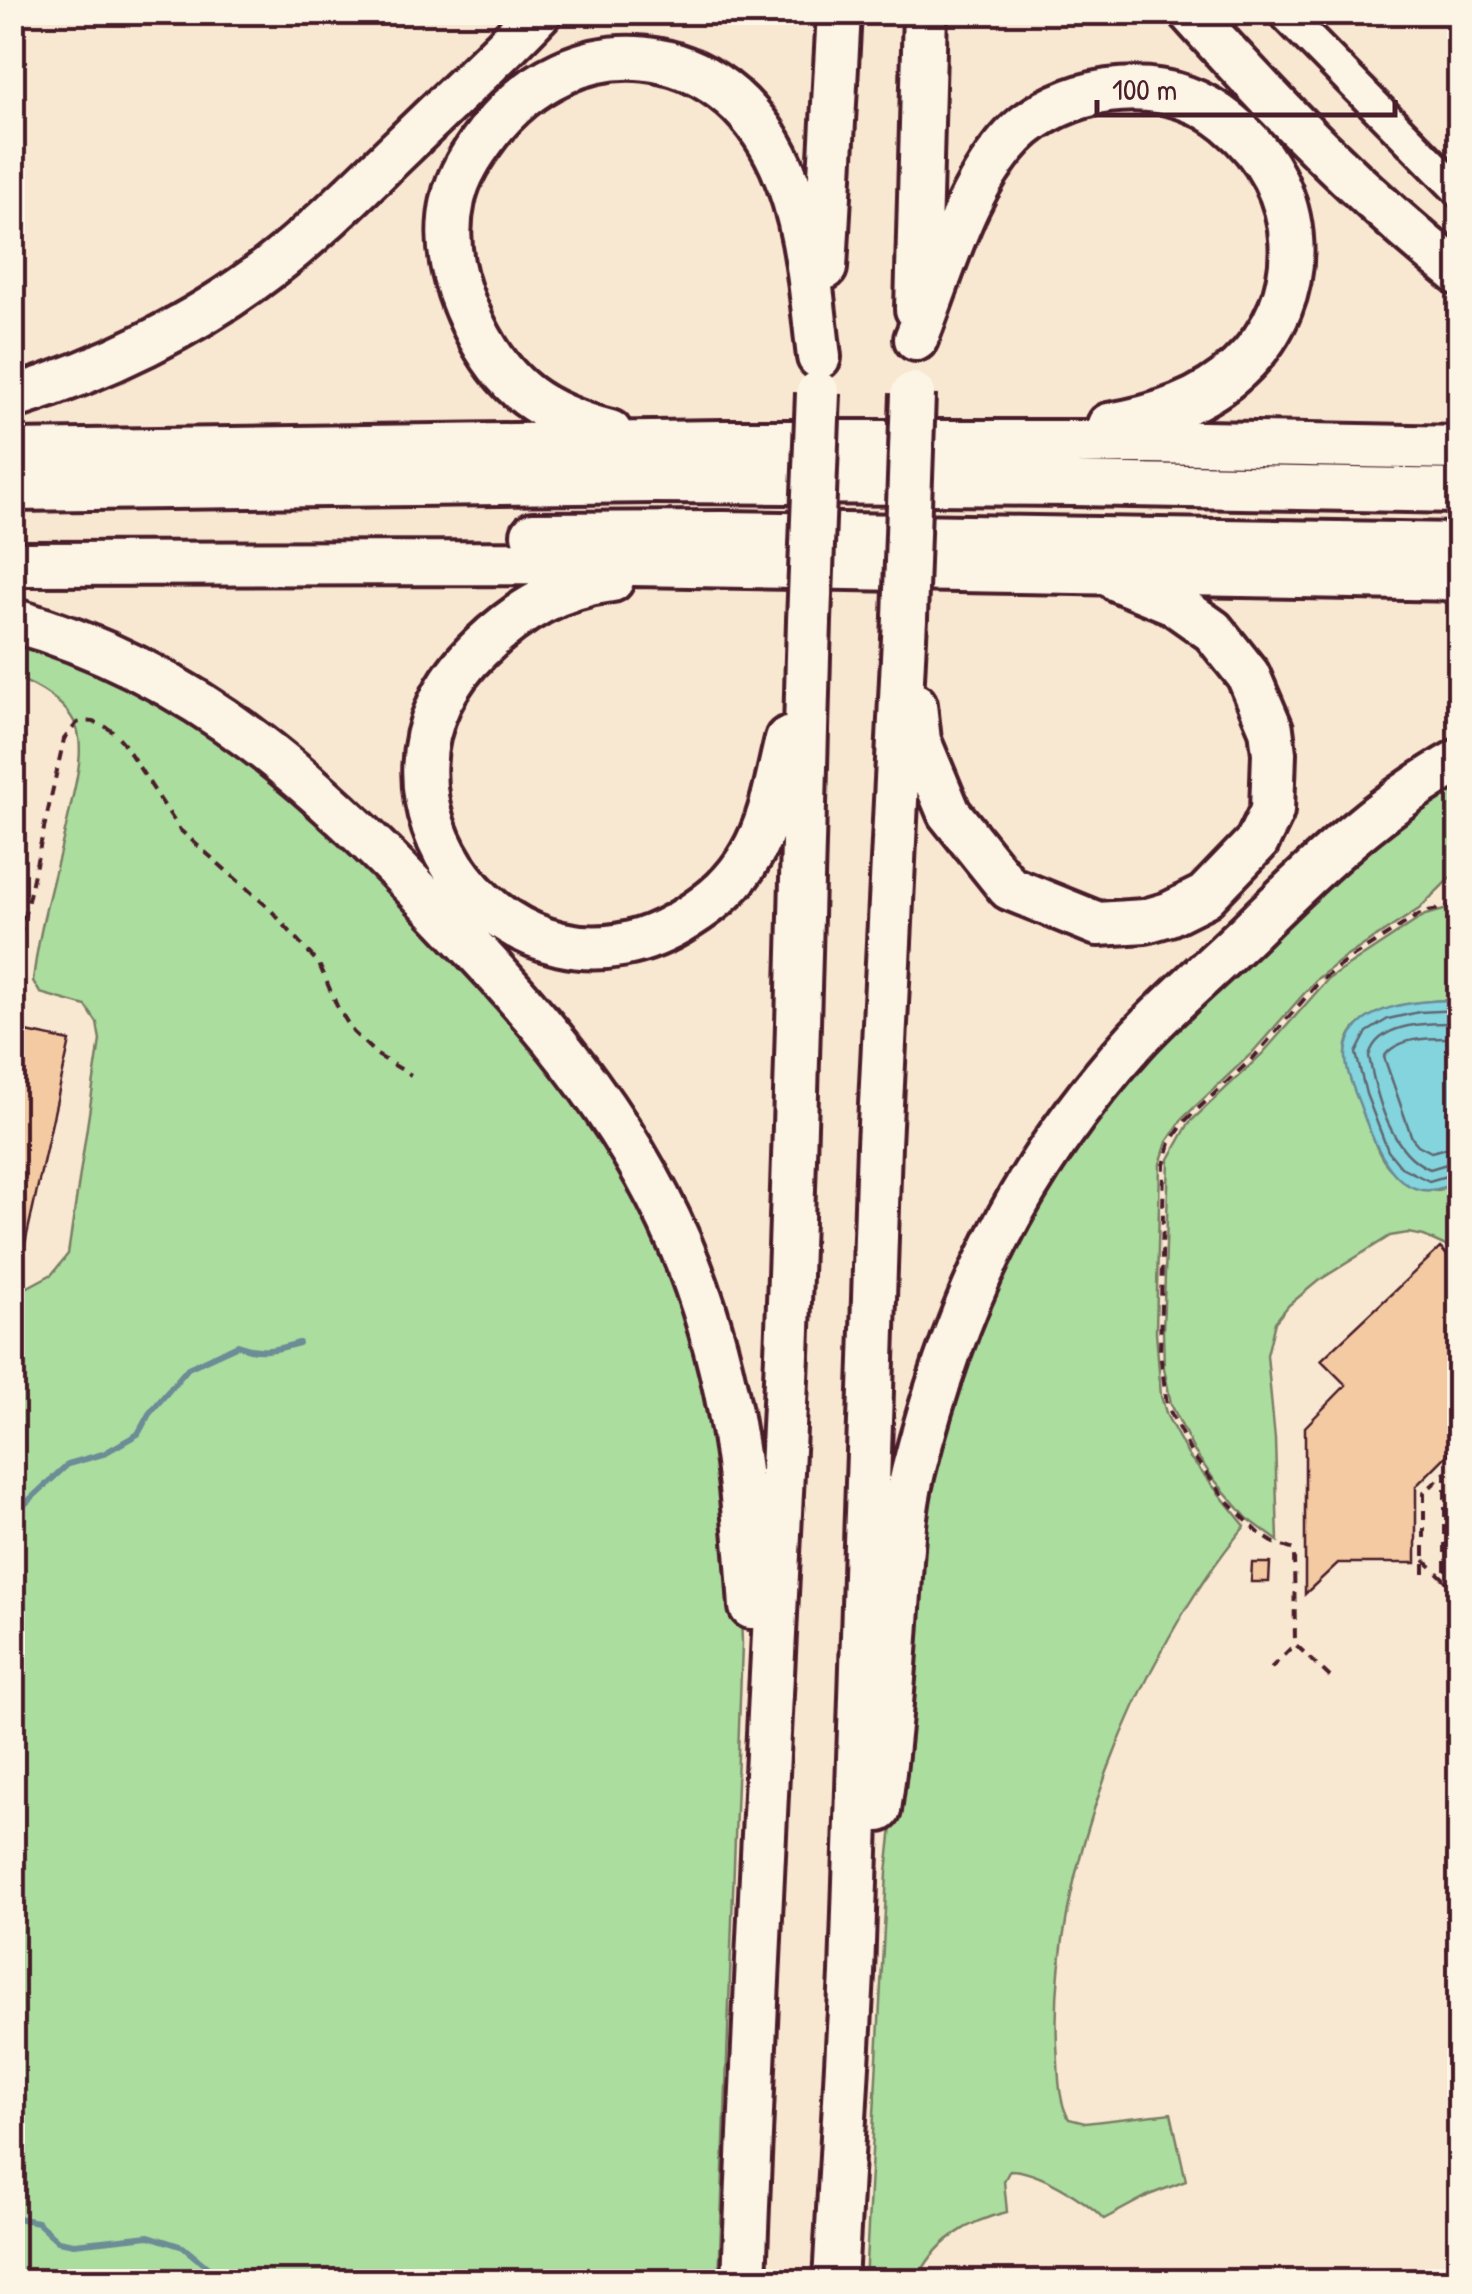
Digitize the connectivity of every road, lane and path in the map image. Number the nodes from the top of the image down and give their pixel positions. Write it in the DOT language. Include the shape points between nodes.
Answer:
graph roads {
  1 [pos="540,12"];
  2 [pos="838,12"];
  3 [pos="925,12"];
  4 [pos="1190,12"];
  5 [pos="1283,12"];
  6 [pos="1460,192"];
  7 [pos="1460,274"];
  8 [pos="916,339"];
  9 [pos="818,375"];
  10 [pos="12,398"];
  11 [pos="1010,442"];
  12 [pos="648,443"];
  13 [pos="1460,448"];
  14 [pos="12,452"];
  15 [pos="12,489"];
  16 [pos="1460,492"];
  17 [pos="12,534"];
  18 [pos="1460,544"];
  19 [pos="12,564"];
  20 [pos="722,566"];
  21 [pos="1064,572"];
  22 [pos="1460,579"];
  23 [pos="905,618"];
  24 [pos="12,620"];
  25 [pos="808,663"];
  26 [pos="1460,760"];
  27 [pos="1460,905"];
  28 [pos="12,972"];
  29 [pos="412,1075"];
  30 [pos="1424,1560"];
  31 [pos="1424,1574"];
  32 [pos="1446,1580"];
  33 [pos="1460,1594"];
  34 [pos="1296,1644"];
  35 [pos="1271,1668"];
  36 [pos="1330,1676"];
  37 [pos="762,1853"];
  38 [pos="848,2034"];
  39 [pos="744,2282"];
  40 [pos="835,2282"];
  1 -- 10 [label="highway" via="270,268 152,340"];
  2 -- 9 [label="highway"];
  3 -- 8 [label="highway"];
  4 -- 7 [label="highway" via="1360,190"];
  5 -- 6 [label="street"];
  8 -- 11 [label="highway" via="969,204 1003,148 1030,122 1081,97 1136,88 1189,99 1245,136 1283,197 1293,250 1278,314 1250,355 1206,393 1158,416"];
  8 -- 23 [label="highway, bridge"];
  9 -- 12 [label="highway" via="796,204 772,148 742,106 670,61 615,58 570,68 510,107 460,178 449,227 452,270 483,344 524,394 567,420"];
  9 -- 25 [label="highway, bridge"];
  11 -- 12 [label="highway"];
  11 -- 13 [label="highway"];
  12 -- 14 [label="highway"];
  15 -- 16 [label="highway" via="654,481"];
  17 -- 18 [label="highway" via="723,533"];
  19 -- 20 [label="highway"];
  20 -- 21 [label="highway"];
  20 -- 25 [label="highway" via="561,591 500,628 456,675 432,727 425,796 448,860 474,894 514,926 586,946 648,938 715,900 741,871 770,814"];
  21 -- 22 [label="highway"];
  21 -- 23 [label="highway" via="1122,581 1202,621 1238,660 1270,729 1274,802 1257,842 1206,896 1145,921 1098,924 1009,888 949,813 919,740"];
  23 -- 38 [label="highway"];
  24 -- 37 [label="highway" via="153,676 279,758 392,861 510,986 624,1135 690,1268 734,1423 755,1662"];
  25 -- 37 [label="highway" via="782,1471"];
  26 -- 38 [label="highway" via="1323,858 1137,1039 1058,1135 992,1246 912,1475 890,1732"];
  27 -- 34 [label="path" via="1423,912 1325,976 1193,1112 1167,1150 1160,1352 1167,1406 1223,1496 1260,1534 1294,1550"];
  28 -- 29 [label="path" via="62,745 71,727 92,721 114,732 180,830 268,908 318,964 353,1032"];
  30 -- 31 [label="path"];
  30 -- 32 [label="path"];
  30 -- 32 [label="path" via="1424,1492 1445,1473"];
  32 -- 33 [label="path"];
  34 -- 35 [label="path"];
  34 -- 36 [label="path"];
  37 -- 39 [label="highway"];
  38 -- 40 [label="highway"];
}
